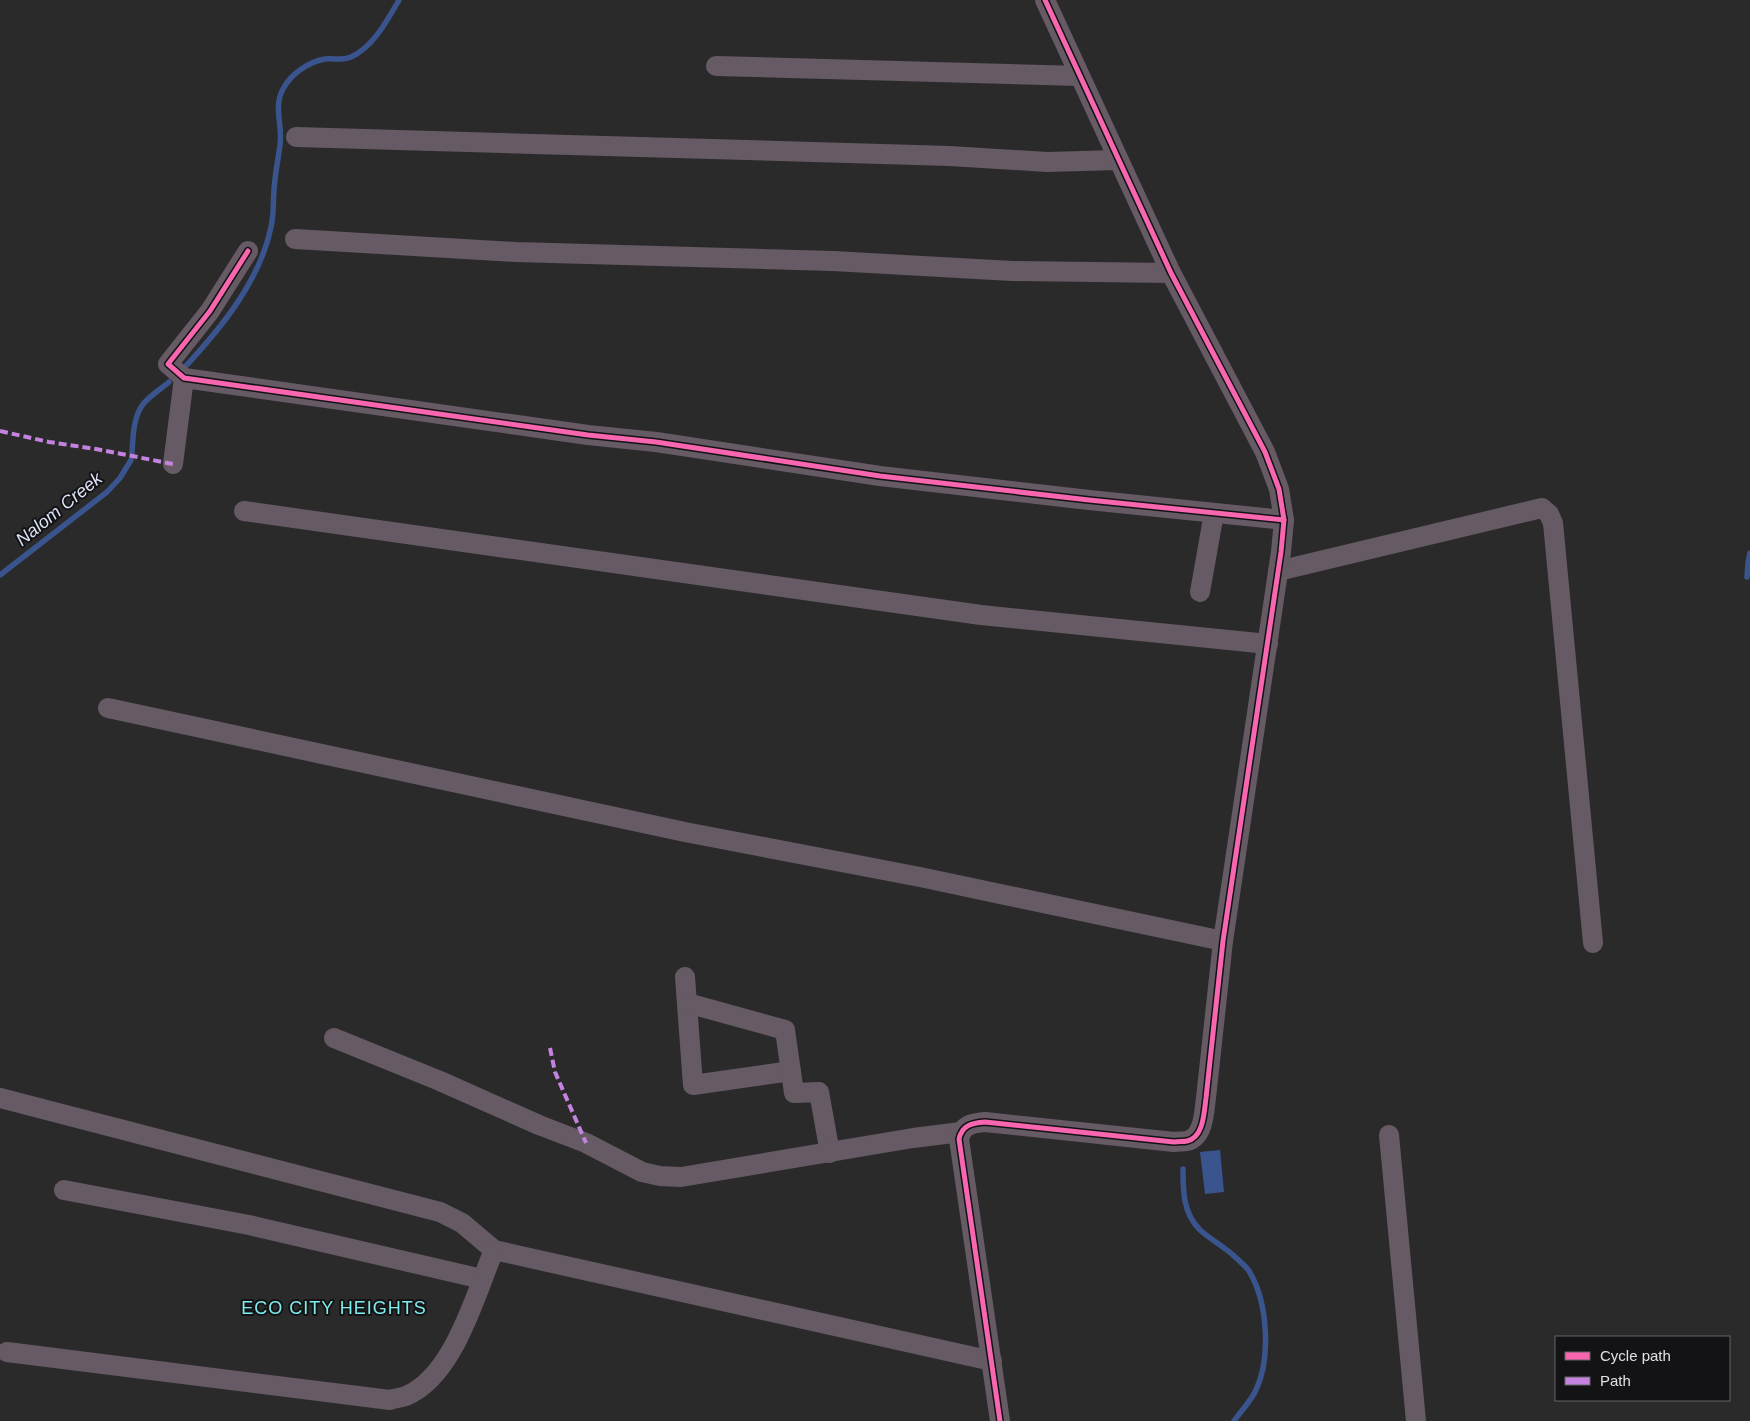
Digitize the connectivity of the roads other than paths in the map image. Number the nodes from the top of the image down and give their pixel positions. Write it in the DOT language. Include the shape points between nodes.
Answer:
graph roads {
  1 [pos="1045,0"];
  2 [pos="716,66"];
  3 [pos="1080,76"];
  4 [pos="296,137"];
  5 [pos="1118,160"];
  6 [pos="295,239"];
  7 [pos="248,251"];
  8 [pos="1171,273"];
  9 [pos="184,378"];
  10 [pos="173,464"];
  11 [pos="244,511"];
  12 [pos="1214,513"];
  13 [pos="1284,520"];
  14 [pos="1278,570"];
  15 [pos="1200,592"];
  16 [pos="1268,644"];
  17 [pos="108,708"];
  18 [pos="1223,941"];
  19 [pos="1593,942"];
  20 [pos="685,977"];
  21 [pos="687,1003"];
  22 [pos="334,1038"];
  23 [pos="792,1071"];
  24 [pos="0,1098"];
  25 [pos="961,1132"];
  26 [pos="1389,1135"];
  27 [pos="830,1153"];
  28 [pos="64,1190"];
  29 [pos="494,1250"];
  30 [pos="482,1279"];
  31 [pos="7,1352"];
  32 [pos="992,1361"];
  33 [pos="1000,1421"];
  34 [pos="1416,1421"];
  1 -- 3 [label="street"];
  2 -- 3 [label="street"];
  3 -- 5 [label="street"];
  4 -- 5 [label="street" via="950,156 1047,162"];
  5 -- 8 [label="street"];
  6 -- 8 [label="street" via="516,252 833,261 1012,271"];
  7 -- 9 [label="street" via="210,311 168,364"];
  8 -- 13 [label="street" via="1264,452 1279,489"];
  9 -- 10 [label="street"];
  9 -- 12 [label="street" via="880,476"];
  11 -- 16 [label="street" via="981,615"];
  12 -- 13 [label="street"];
  12 -- 15 [label="street"];
  13 -- 14 [label="street"];
  14 -- 16 [label="street"];
  14 -- 19 [label="street" via="1542,508 1548,514 1553,523"];
  16 -- 18 [label="street"];
  17 -- 18 [label="street" via="685,832"];
  18 -- 25 [label="street" via="1206,1098 1202,1123 1194,1138 1174,1142 985,1122 968,1124"];
  20 -- 21 [label="street"];
  21 -- 23 [label="street" via="785,1030"];
  21 -- 23 [label="street" via="693,1085"];
  22 -- 27 [label="street" via="586,1143 650,1174 681,1177"];
  23 -- 27 [label="street" via="794,1093 819,1092"];
  24 -- 29 [label="street" via="440,1212 462,1223"];
  25 -- 27 [label="street"];
  25 -- 32 [label="street" via="959,1139"];
  26 -- 34 [label="street"];
  28 -- 30 [label="street" via="249,1225"];
  29 -- 30 [label="street"];
  29 -- 32 [label="street"];
  30 -- 31 [label="street" via="461,1330 440,1367 420,1387 390,1400"];
  32 -- 33 [label="street"];
}
